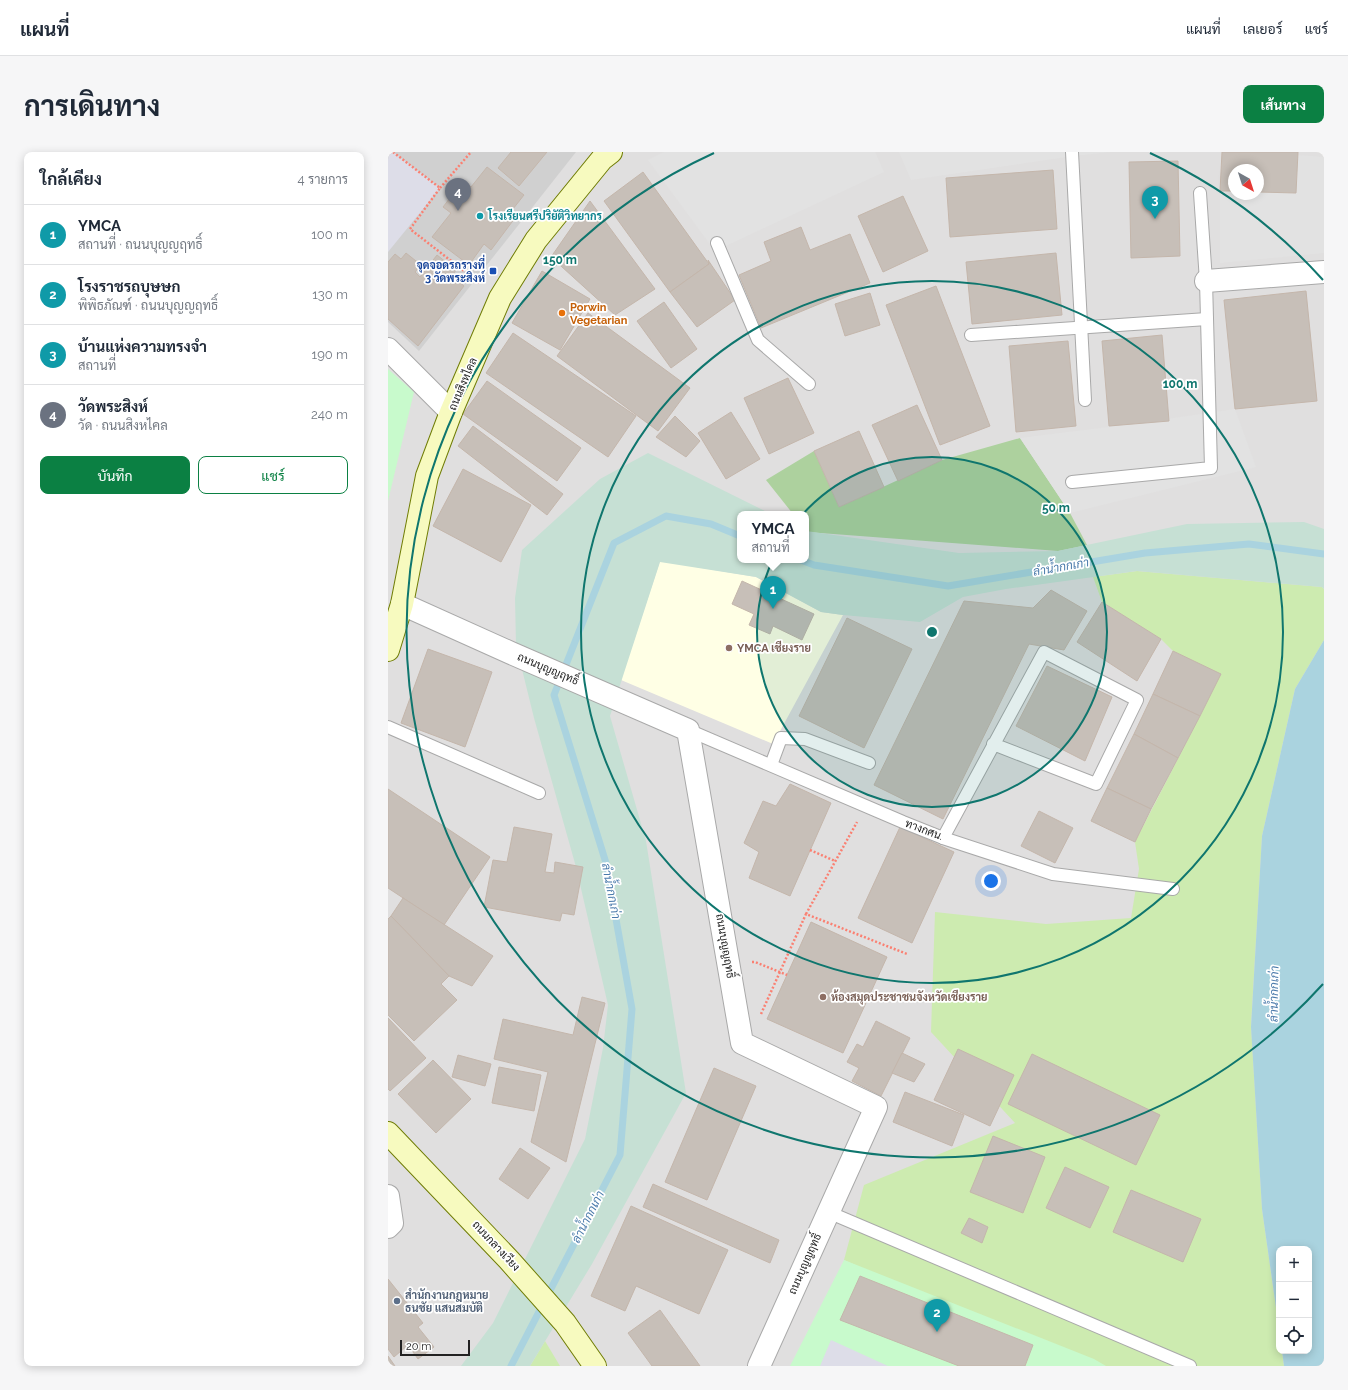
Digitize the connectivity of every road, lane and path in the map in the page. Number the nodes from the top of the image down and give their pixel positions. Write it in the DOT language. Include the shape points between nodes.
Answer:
graph roads {
  1 [pos="394,152"];
  2 [pos="471,152"];
  3 [pos="611,152"];
  4 [pos="1072,152"];
  5 [pos="440,188"];
  6 [pos="1200,193"];
  7 [pos="717,243"];
  8 [pos="1324,272"];
  9 [pos="1206,281"];
  10 [pos="500,298"];
  11 [pos="1207,319"];
  12 [pos="1082,327"];
  13 [pos="971,335"];
  14 [pos="388,349"];
  15 [pos="809,384"];
  16 [pos="1085,400"];
  17 [pos="451,412"];
  18 [pos="1072,482"];
  19 [pos="402,604"];
  20 [pos="388,650"];
  21 [pos="388,727"];
  22 [pos="688,730"];
  23 [pos="993,744"];
  24 [pos="870,763"];
  25 [pos="771,765"];
  26 [pos="539,793"];
  27 [pos="866,806"];
  28 [pos="944,838"];
  29 [pos="810,850"];
  30 [pos="835,861"];
  31 [pos="1173,889"];
  32 [pos="806,914"];
  33 [pos="907,954"];
  34 [pos="728,963"];
  35 [pos="780,972"];
  36 [pos="787,975"];
  37 [pos="759,1018"];
  38 [pos="388,1133"];
  39 [pos="388,1196"];
  40 [pos="828,1212"];
  41 [pos="388,1227"];
  42 [pos="595,1366"];
  43 [pos="759,1366"];
  44 [pos="1190,1366"];
  1 -- 5 [label="path"];
  2 -- 5 [label="path"];
  3 -- 10 [label="main road, ถนนสิงหไคล" via="602,159 536,240"];
  4 -- 12 [label="lane"];
  5 -- 10 [label="path" via="410,229"];
  6 -- 9 [label="lane"];
  7 -- 15 [label="lane" via="758,340"];
  8 -- 9 [label="street"];
  9 -- 11 [label="lane"];
  10 -- 17 [label="main road, ถนนสิงหไคล"];
  11 -- 12 [label="lane"];
  11 -- 18 [label="lane" via="1211,468"];
  12 -- 13 [label="lane"];
  12 -- 16 [label="lane"];
  14 -- 17 [label="street"];
  17 -- 19 [label="main road, ถนนสิงหไคล" via="428,476"];
  19 -- 20 [label="main road, ถนนสิงหไคล"];
  19 -- 22 [label="street, ถนนบุญญฤทธิ์"];
  21 -- 26 [label="lane"];
  22 -- 25 [label="lane, ทางกศน."];
  22 -- 34 [label="street, ถนนบุญญฤทธิ์"];
  23 -- 23 [label="lane" via="1044,652 1137,700 1096,784"];
  23 -- 28 [label="lane"];
  24 -- 25 [label="lane" via="805,739 781,738"];
  25 -- 27 [label="lane, ทางกศน."];
  27 -- 28 [label="lane, ทางกศน."];
  27 -- 30 [label="path"];
  28 -- 31 [label="lane, ทางกศน." via="1053,874"];
  29 -- 30 [label="path"];
  30 -- 32 [label="path"];
  32 -- 33 [label="path"];
  32 -- 35 [label="path"];
  34 -- 35 [label="path" via="755,962"];
  34 -- 40 [label="street, ถนนบุญญฤทธิ์" via="742,1043 876,1107"];
  35 -- 36 [label="path"];
  35 -- 37 [label="path"];
  38 -- 42 [label="main road, ถนนกลางเวียง" via="565,1323"];
  39 -- 41 [label="street" via="392,1223"];
  40 -- 43 [label="street, ถนนบุญญฤทธิ์"];
  40 -- 44 [label="lane"];
}
